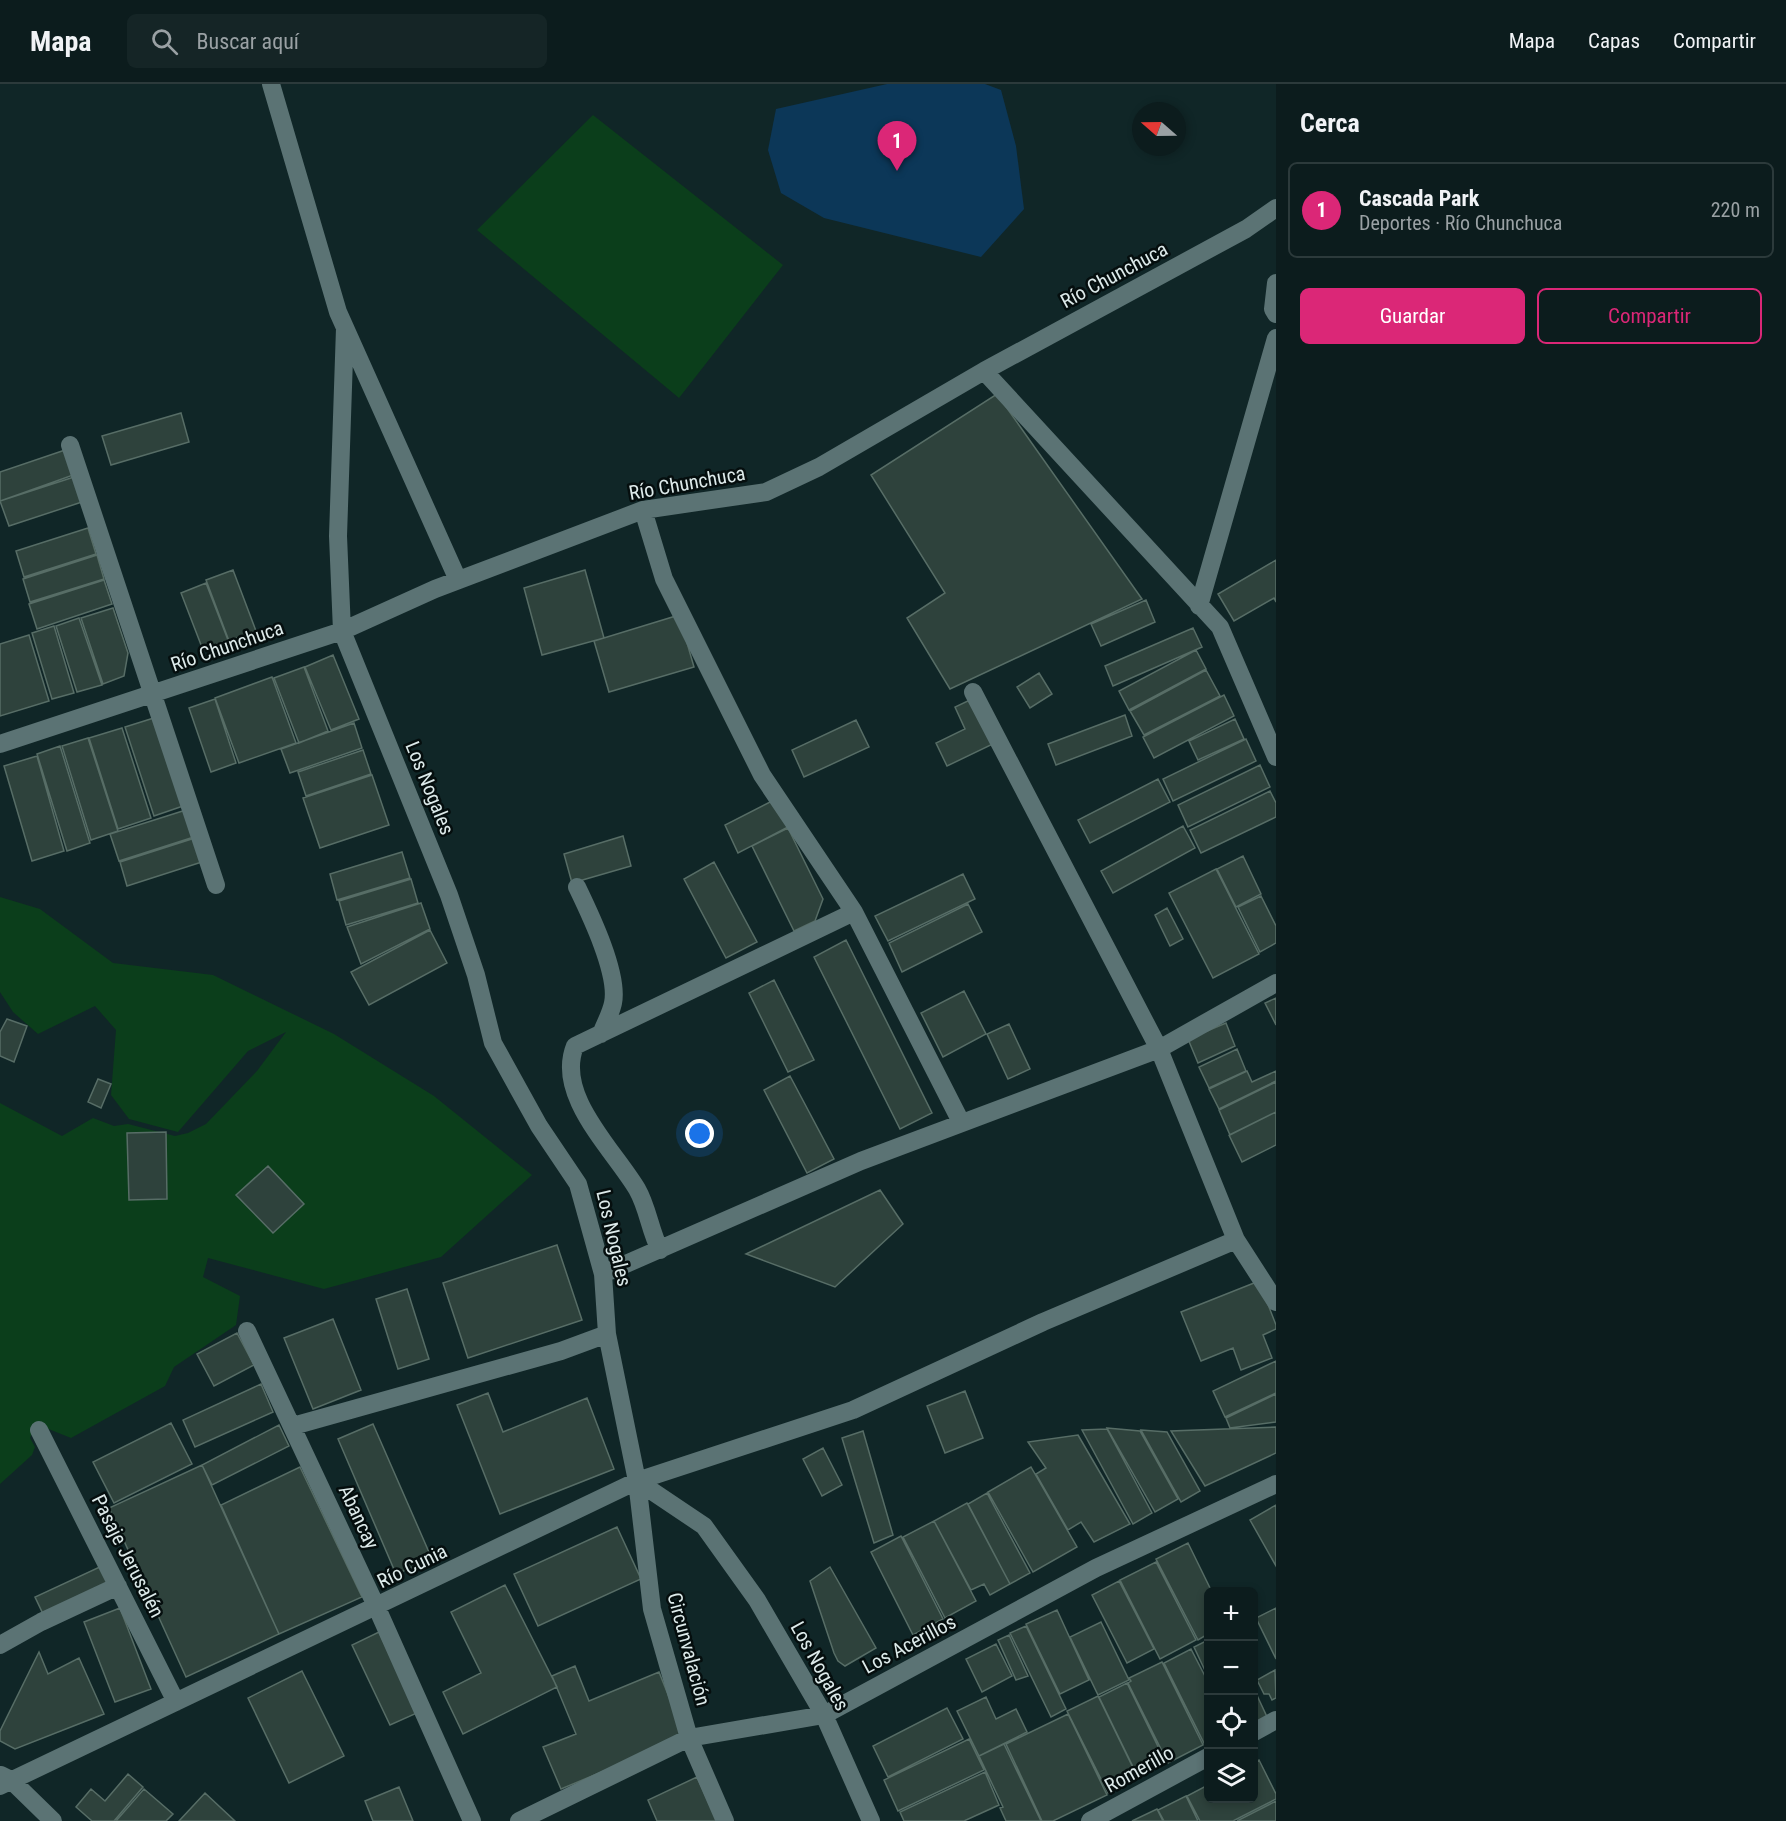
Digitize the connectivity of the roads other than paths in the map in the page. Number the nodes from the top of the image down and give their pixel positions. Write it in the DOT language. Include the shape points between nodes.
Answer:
graph roads {
  1 [pos="271,84"];
  2 [pos="1276,208"];
  3 [pos="1276,283"];
  4 [pos="1276,314"];
  5 [pos="345,328"];
  6 [pos="1276,338"];
  7 [pos="984,371"];
  8 [pos="70,445"];
  9 [pos="643,510"];
  10 [pos="458,580"];
  11 [pos="1199,606"];
  12 [pos="342,631"];
  13 [pos="973,693"];
  14 [pos="153,695"];
  15 [pos="0,744"];
  16 [pos="1276,757"];
  17 [pos="216,885"];
  18 [pos="577,887"];
  19 [pos="854,912"];
  20 [pos="1276,983"];
  21 [pos="601,1034"];
  22 [pos="1159,1049"];
  23 [pos="961,1122"];
  24 [pos="1236,1240"];
  25 [pos="660,1250"];
  26 [pos="603,1274"];
  27 [pos="1276,1302"];
  28 [pos="247,1331"];
  29 [pos="607,1334"];
  30 [pos="292,1426"];
  31 [pos="39,1430"];
  32 [pos="637,1481"];
  33 [pos="1276,1484"];
  34 [pos="118,1586"];
  35 [pos="377,1608"];
  36 [pos="0,1645"];
  37 [pos="176,1702"];
  38 [pos="824,1715"];
  39 [pos="689,1738"];
  40 [pos="1204,1760"];
  41 [pos="4,1781"];
  42 [pos="53,1821"];
  43 [pos="472,1821"];
  44 [pos="519,1821"];
  45 [pos="725,1821"];
  46 [pos="871,1821"];
  47 [pos="1090,1821"];
  1 -- 5 [label="street"];
  2 -- 7 [label="street, Río Chunchuca" via="1246,229"];
  3 -- 4 [label="street"];
  5 -- 10 [label="street"];
  5 -- 12 [label="street, Los Nogales" via="338,536"];
  6 -- 11 [label="street"];
  7 -- 9 [label="street, Río Chunchuca" via="819,467 766,492"];
  7 -- 11 [label="street"];
  8 -- 14 [label="street"];
  9 -- 10 [label="street, Río Chunchuca"];
  9 -- 19 [label="street" via="664,579 762,775"];
  10 -- 12 [label="street, Río Chunchuca"];
  11 -- 16 [label="street" via="1220,627"];
  12 -- 14 [label="street, Río Chunchuca"];
  12 -- 26 [label="street, Los Nogales" via="449,895 476,975 493,1043 539,1126 578,1184"];
  13 -- 22 [label="street"];
  14 -- 15 [label="street, Río Chunchuca"];
  14 -- 17 [label="street"];
  18 -- 21 [label="street" via="596,924 608,960 614,1001"];
  19 -- 21 [label="street"];
  19 -- 23 [label="street"];
  20 -- 22 [label="street"];
  21 -- 25 [label="street" via="575,1046 570,1080 580,1103 638,1191"];
  22 -- 23 [label="street"];
  22 -- 24 [label="street"];
  23 -- 25 [label="street" via="861,1161"];
  24 -- 27 [label="street"];
  24 -- 32 [label="street, Río Cunia" via="1043,1322 853,1410"];
  25 -- 26 [label="street"];
  26 -- 29 [label="street, Los Nogales"];
  28 -- 30 [label="street, Abancay"];
  29 -- 30 [label="street" via="561,1351"];
  29 -- 32 [label="street, Los Nogales"];
  30 -- 35 [label="street, Abancay"];
  31 -- 34 [label="street, Pasaje Jerusalén"];
  32 -- 35 [label="street, Río Cunia"];
  32 -- 38 [label="street, Los Nogales" via="704,1526 757,1600"];
  32 -- 39 [label="street, Circunvalación" via="652,1608"];
  33 -- 38 [label="street, Los Acerillos" via="1096,1568"];
  34 -- 36 [label="street"];
  34 -- 37 [label="street, Pasaje Jerusalén"];
  35 -- 37 [label="street, Río Cunia"];
  35 -- 43 [label="street, Abancay"];
  37 -- 41 [label="street, Río Cunia"];
  38 -- 39 [label="street, Los Acerillos"];
  38 -- 46 [label="street, Los Nogales"];
  39 -- 44 [label="street, Los Acerillos"];
  39 -- 45 [label="street, Circunvalación"];
  40 -- 47 [label="street, Romerillo"];
  41 -- 42 [label="street"];
}
